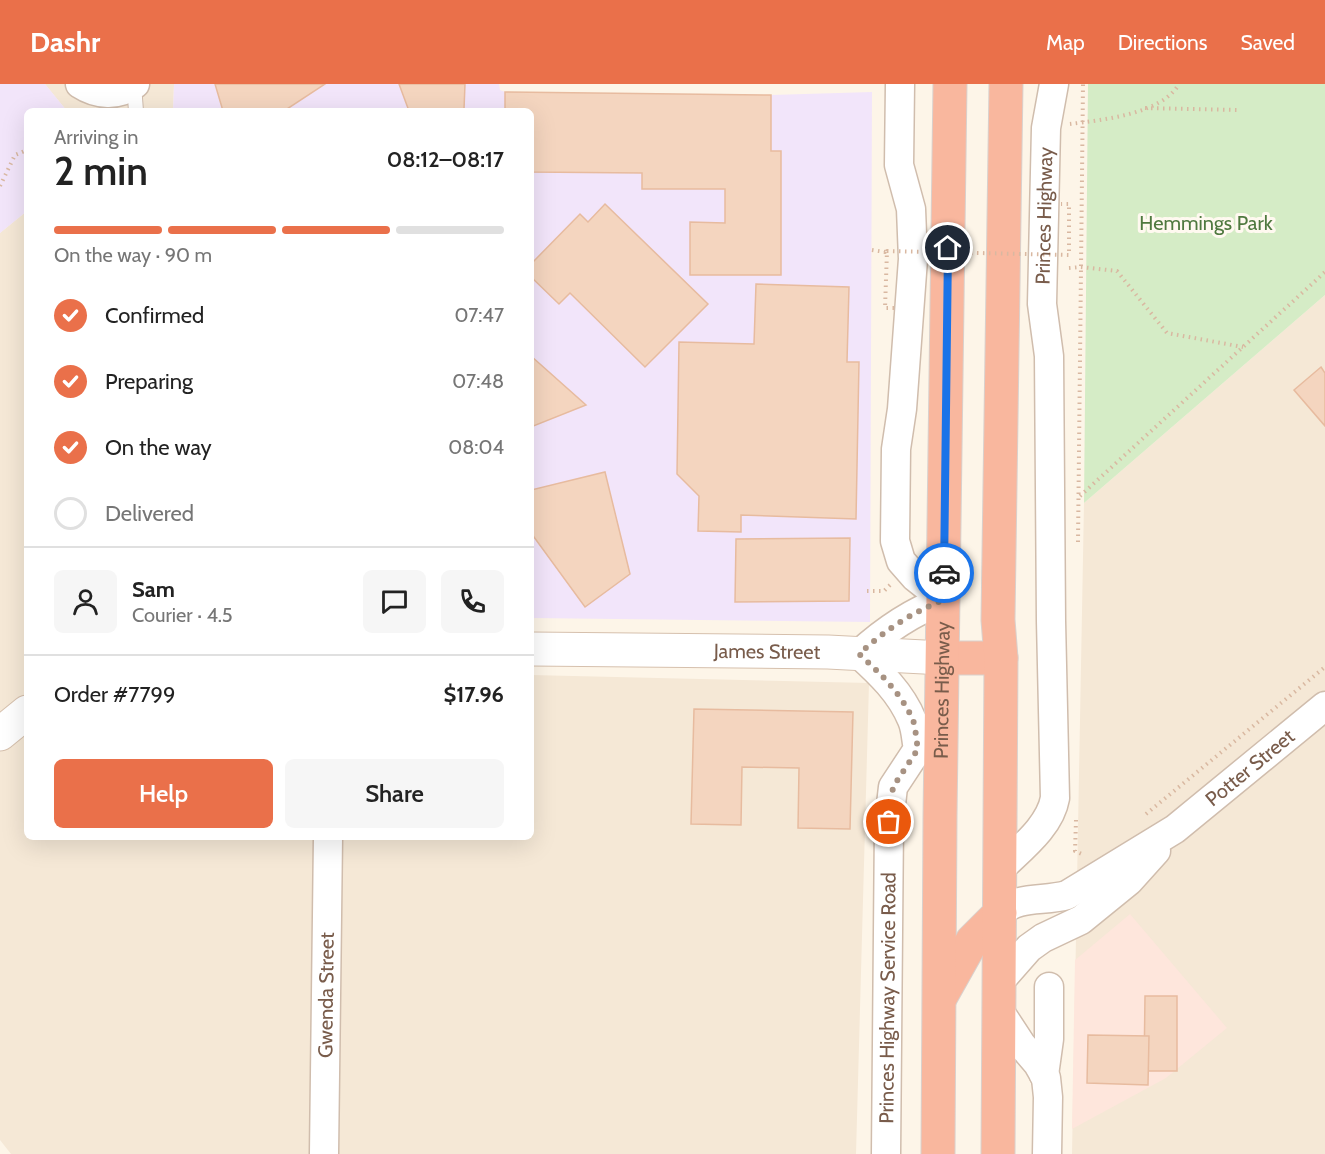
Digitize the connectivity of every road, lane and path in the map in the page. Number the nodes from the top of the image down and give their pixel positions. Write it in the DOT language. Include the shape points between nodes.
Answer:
graph roads {
  1 [pos="80,84"];
  2 [pos="134,84"];
  3 [pos="900,84"];
  4 [pos="950,84"];
  5 [pos="1006,84"];
  6 [pos="1054,84"];
  7 [pos="1083,84"];
  8 [pos="1179,84"];
  9 [pos="136,108"];
  10 [pos="1144,108"];
  11 [pos="1238,110"];
  12 [pos="1082,123"];
  13 [pos="1046,128"];
  14 [pos="24,151"];
  15 [pos="0,186"];
  16 [pos="1061,204"];
  17 [pos="1069,267"];
  18 [pos="1081,267"];
  19 [pos="1325,271"];
  20 [pos="894,308"];
  21 [pos="1243,347"];
  22 [pos="944,600"];
  23 [pos="534,649"];
  24 [pos="859,654"];
  25 [pos="943,658"];
  26 [pos="1001,658"];
  27 [pos="1325,667"];
  28 [pos="1325,706"];
  29 [pos="24,714"];
  30 [pos="0,734"];
  31 [pos="918,749"];
  32 [pos="1076,816"];
  33 [pos="940,817"];
  34 [pos="1141,819"];
  35 [pos="328,840"];
  36 [pos="1092,859"];
  37 [pos="1000,869"];
  38 [pos="1128,869"];
  39 [pos="1000,913"];
  40 [pos="1049,987"];
  41 [pos="999,997"];
  42 [pos="939,999"];
  43 [pos="1044,1075"];
  44 [pos="324,1154"];
  45 [pos="886,1154"];
  46 [pos="938,1154"];
  47 [pos="998,1154"];
  48 [pos="1047,1154"];
  1 -- 2 [label="street" via="108,93"];
  2 -- 9 [label="lane"];
  3 -- 22 [label="street" via="899,165 910,209 913,259 896,449 895,541 901,561"];
  4 -- 22 [label="highway, Princes Highway"];
  5 -- 26 [label="highway, Princes Highway" via="998,620"];
  6 -- 13 [label="street, Princes Highway"];
  7 -- 12 [label="path"];
  8 -- 10 [label="path" via="1163,99"];
  10 -- 11 [label="path"];
  10 -- 12 [label="path"];
  12 -- 13 [label="path"];
  12 -- 18 [label="path"];
  13 -- 37 [label="street, Princes Highway" via="1042,304 1049,356 1055,798 1047,820"];
  14 -- 15 [label="path" via="15,155"];
  16 -- 20 [label="path, bridge" via="1069,204 1069,255 888,251 885,308"];
  17 -- 18 [label="path"];
  18 -- 21 [label="path" via="1117,271 1167,333"];
  18 -- 21 [label="path" via="1080,496"];
  19 -- 21 [label="path"];
  22 -- 24 [label="street" via="919,610 881,634"];
  22 -- 25 [label="highway, Princes Highway"];
  23 -- 24 [label="street, James Street"];
  24 -- 25 [label="street, James Street"];
  24 -- 31 [label="street" via="899,695 914,722"];
  25 -- 26 [label="highway, James Street"];
  25 -- 33 [label="highway, Princes Highway"];
  26 -- 37 [label="highway, Princes Highway"];
  27 -- 34 [label="path"];
  28 -- 38 [label="street, Potter Street"];
  29 -- 30 [label="street"];
  31 -- 33 [label="street"];
  31 -- 45 [label="street, Princes Highway Service Road" via="893,787 889,822"];
  32 -- 36 [label="path" via="1075,851"];
  33 -- 42 [label="highway, Princes Highway"];
  35 -- 44 [label="street, Gwenda Street"];
  37 -- 39 [label="highway, Princes Highway"];
  38 -- 39 [label="street, Potter Street" via="1067,895 1018,901"];
  38 -- 41 [label="street, Potter Street" via="1081,920 1029,948"];
  39 -- 41 [label="highway, Princes Highway"];
  39 -- 42 [label="highway" via="972,941"];
  40 -- 43 [label="street"];
  41 -- 43 [label="street" via="1021,1044"];
  41 -- 47 [label="highway, Princes Highway"];
  42 -- 46 [label="highway, Princes Highway"];
  43 -- 48 [label="street" via="1048,1097"];
}
